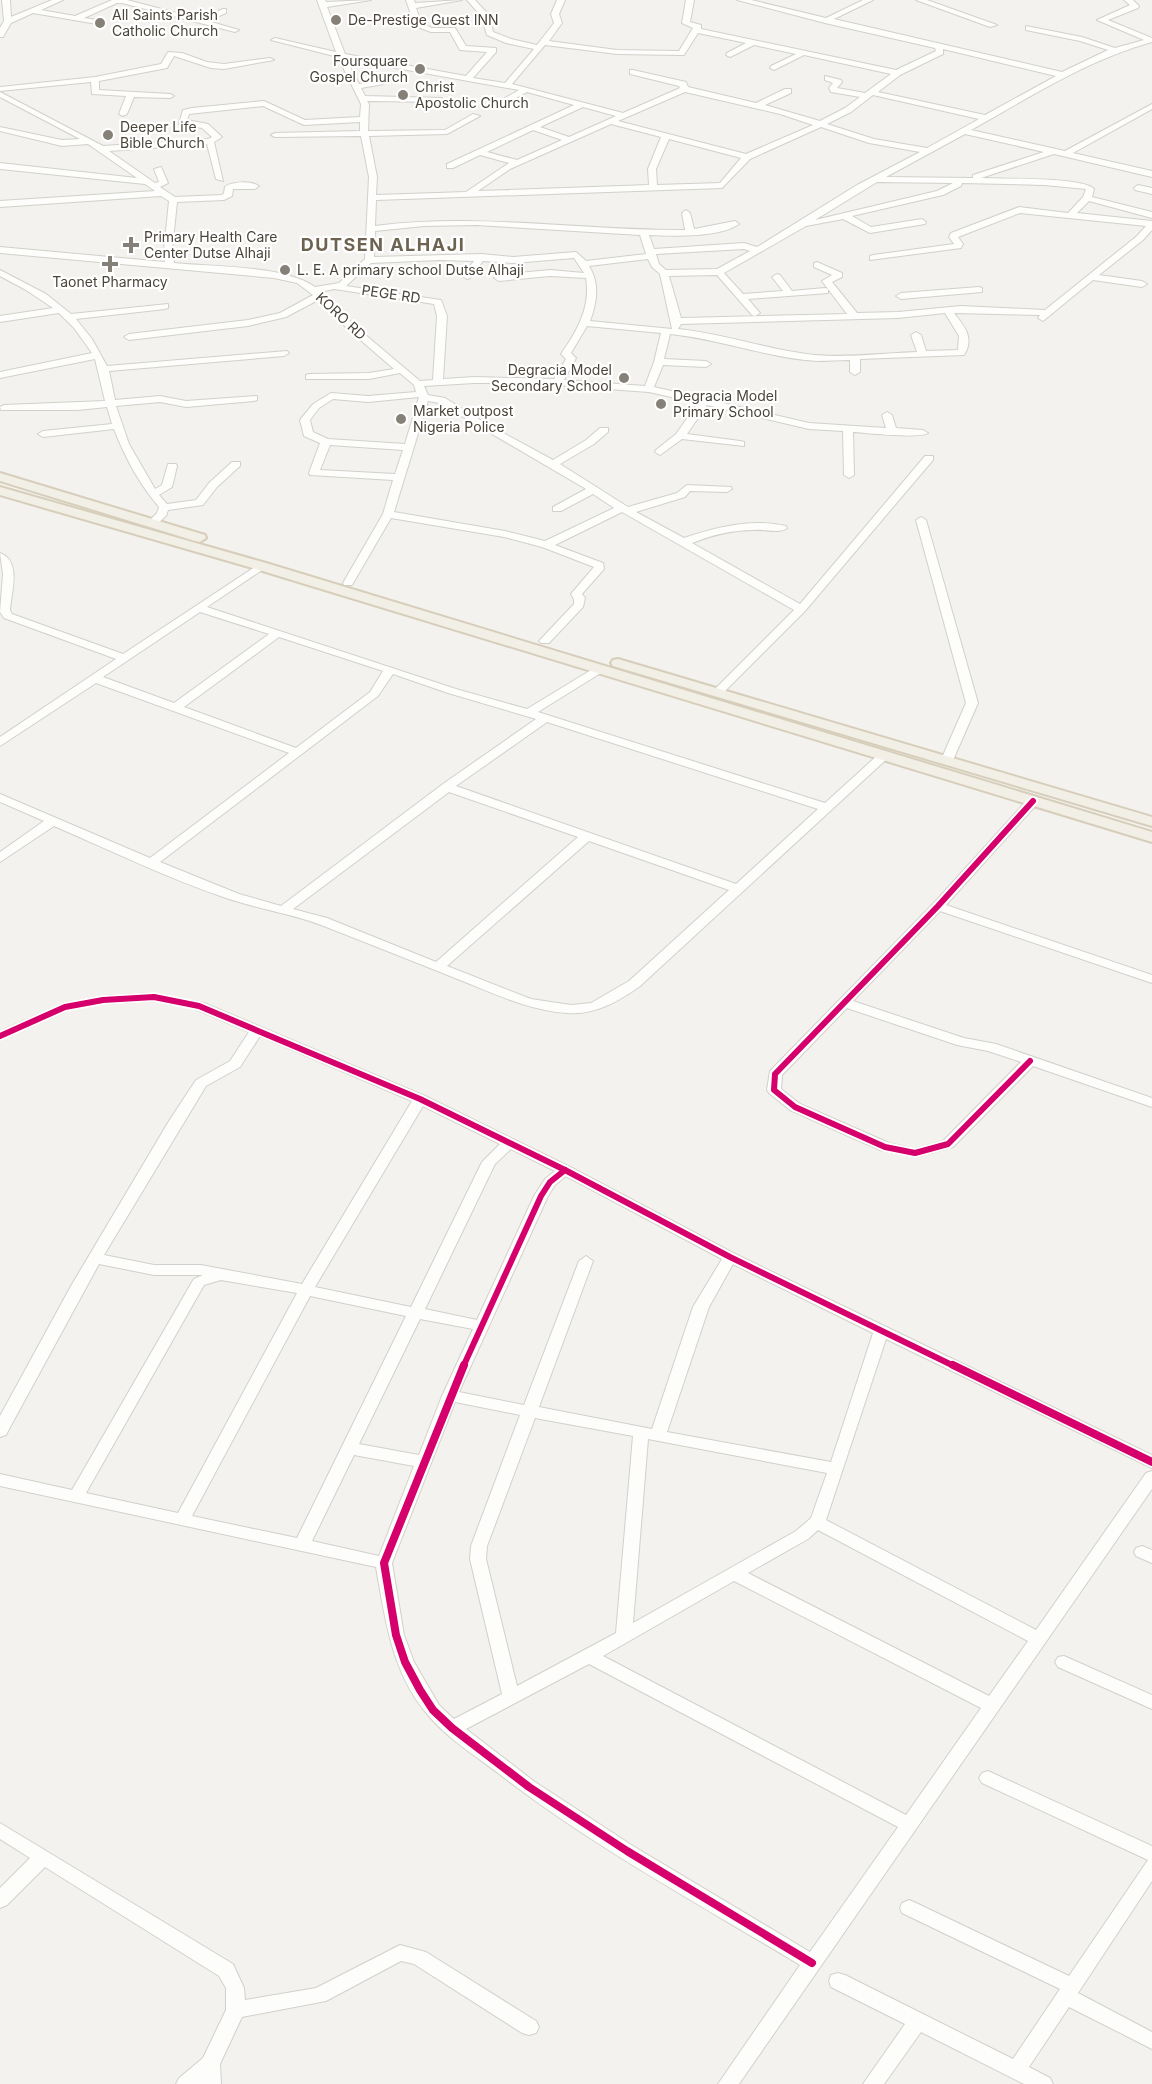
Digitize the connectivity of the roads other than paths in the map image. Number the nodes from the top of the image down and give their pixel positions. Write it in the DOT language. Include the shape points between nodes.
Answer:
graph roads {
  1 [pos="60,0"];
  2 [pos="367,0"];
  3 [pos="458,0"];
  4 [pos="471,0"];
  5 [pos="561,0"];
  6 [pos="690,0"];
  7 [pos="741,0"];
  8 [pos="869,0"];
  9 [pos="920,0"];
  10 [pos="1128,0"];
  11 [pos="755,2"];
  12 [pos="322,3"];
  13 [pos="411,3"];
  14 [pos="223,11"];
  15 [pos="5,12"];
  16 [pos="33,12"];
  17 [pos="78,18"];
  18 [pos="201,21"];
  19 [pos="825,21"];
  20 [pos="94,22"];
  21 [pos="993,25"];
  22 [pos="1029,28"];
  23 [pos="235,30"];
  24 [pos="696,30"];
  25 [pos="0,35"];
  26 [pos="275,40"];
  27 [pos="753,42"];
  28 [pos="1150,42"];
  29 [pos="543,45"];
  30 [pos="939,48"];
  31 [pos="1115,50"];
  32 [pos="803,53"];
  33 [pos="730,55"];
  34 [pos="343,57"];
  35 [pos="270,60"];
  36 [pos="774,68"];
  37 [pos="633,72"];
  38 [pos="897,73"];
  39 [pos="1063,75"];
  40 [pos="828,78"];
  41 [pos="96,79"];
  42 [pos="467,80"];
  43 [pos="380,84"];
  44 [pos="507,85"];
  45 [pos="358,86"];
  46 [pos="0,89"];
  47 [pos="526,89"];
  48 [pos="684,89"];
  49 [pos="788,91"];
  50 [pos="0,94"];
  51 [pos="130,94"];
  52 [pos="871,95"];
  53 [pos="170,96"];
  54 [pos="364,98"];
  55 [pos="508,99"];
  56 [pos="441,100"];
  57 [pos="582,104"];
  58 [pos="757,106"];
  59 [pos="1152,106"];
  60 [pos="123,114"];
  61 [pos="1139,114"];
  62 [pos="476,116"];
  63 [pos="622,116"];
  64 [pos="1152,117"];
  65 [pos="986,118"];
  66 [pos="365,119"];
  67 [pos="609,121"];
  68 [pos="821,124"];
  69 [pos="531,127"];
  70 [pos="0,129"];
  71 [pos="639,129"];
  72 [pos="965,131"];
  73 [pos="364,132"];
  74 [pos="585,132"];
  75 [pos="275,135"];
  76 [pos="666,136"];
  77 [pos="568,139"];
  78 [pos="90,141"];
  79 [pos="210,141"];
  80 [pos="101,149"];
  81 [pos="928,151"];
  82 [pos="1054,151"];
  83 [pos="478,152"];
  84 [pos="1066,154"];
  85 [pos="747,157"];
  86 [pos="516,162"];
  87 [pos="440,163"];
  88 [pos="0,166"];
  89 [pos="450,166"];
  90 [pos="158,169"];
  91 [pos="463,169"];
  92 [pos="1152,174"];
  93 [pos="220,179"];
  94 [pos="876,179"];
  95 [pos="966,181"];
  96 [pos="152,184"];
  97 [pos="255,186"];
  98 [pos="653,188"];
  99 [pos="1138,188"];
  100 [pos="1152,191"];
  101 [pos="469,195"];
  102 [pos="170,196"];
  103 [pos="372,198"];
  104 [pos="1087,198"];
  105 [pos="0,204"];
  106 [pos="686,213"];
  107 [pos="1071,215"];
  108 [pos="1152,215"];
  109 [pos="845,216"];
  110 [pos="922,222"];
  111 [pos="735,224"];
  112 [pos="801,225"];
  113 [pos="371,229"];
  114 [pos="690,230"];
  115 [pos="643,232"];
  116 [pos="1140,238"];
  117 [pos="1152,240"];
  118 [pos="0,250"];
  119 [pos="758,250"];
  120 [pos="652,254"];
  121 [pos="482,257"];
  122 [pos="873,258"];
  123 [pos="369,260"];
  124 [pos="583,264"];
  125 [pos="170,265"];
  126 [pos="817,265"];
  127 [pos="719,272"];
  128 [pos="0,273"];
  129 [pos="664,273"];
  130 [pos="467,276"];
  131 [pos="590,276"];
  132 [pos="777,277"];
  133 [pos="1091,277"];
  134 [pos="499,278"];
  135 [pos="1142,284"];
  136 [pos="336,287"];
  137 [pos="979,290"];
  138 [pos="825,291"];
  139 [pos="316,293"];
  140 [pos="789,294"];
  141 [pos="741,297"];
  142 [pos="165,306"];
  143 [pos="946,310"];
  144 [pos="755,313"];
  145 [pos="64,314"];
  146 [pos="918,314"];
  147 [pos="853,315"];
  148 [pos="0,319"];
  149 [pos="677,321"];
  150 [pos="584,323"];
  151 [pos="671,332"];
  152 [pos="916,335"];
  153 [pos="129,337"];
  154 [pos="284,353"];
  155 [pos="98,355"];
  156 [pos="923,355"];
  157 [pos="855,357"];
  158 [pos="659,362"];
  159 [pos="706,364"];
  160 [pos="103,369"];
  161 [pos="403,370"];
  162 [pos="855,372"];
  163 [pos="1,377"];
  164 [pos="309,377"];
  165 [pos="558,381"];
  166 [pos="438,382"];
  167 [pos="649,389"];
  168 [pos="422,392"];
  169 [pos="254,398"];
  170 [pos="705,400"];
  171 [pos="110,404"];
  172 [pos="4,408"];
  173 [pos="887,415"];
  174 [pos="118,426"];
  175 [pos="604,430"];
  176 [pos="848,430"];
  177 [pos="892,433"];
  178 [pos="44,434"];
  179 [pos="923,434"];
  180 [pos="680,436"];
  181 [pos="326,442"];
  182 [pos="740,444"];
  183 [pos="410,447"];
  184 [pos="660,452"];
  185 [pos="929,458"];
  186 [pos="236,464"];
  187 [pos="553,464"];
  188 [pos="172,466"];
  189 [pos="849,476"];
  190 [pos="0,477"];
  191 [pos="401,477"];
  192 [pos="727,489"];
  193 [pos="592,490"];
  194 [pos="0,491"];
  195 [pos="152,494"];
  196 [pos="164,507"];
  197 [pos="557,509"];
  198 [pos="625,509"];
  199 [pos="388,514"];
  200 [pos="921,520"];
  201 [pos="152,523"];
  202 [pos="782,528"];
  203 [pos="684,542"];
  204 [pos="546,545"];
  205 [pos="0,556"];
  206 [pos="261,566"];
  207 [pos="348,583"];
  208 [pos="199,608"];
  209 [pos="801,609"];
  210 [pos="16,620"];
  211 [pos="0,626"];
  212 [pos="278,633"];
  213 [pos="545,641"];
  214 [pos="124,658"];
  215 [pos="390,669"];
  216 [pos="600,669"];
  217 [pos="94,678"];
  218 [pos="718,692"];
  219 [pos="175,708"];
  220 [pos="529,713"];
  221 [pos="544,719"];
  222 [pos="0,742"];
  223 [pos="297,752"];
  224 [pos="884,756"];
  225 [pos="947,760"];
  226 [pos="447,787"];
  227 [pos="0,798"];
  228 [pos="1033,801"];
  229 [pos="827,807"];
  230 [pos="52,821"];
  231 [pos="1152,822"];
  232 [pos="588,835"];
  233 [pos="1152,837"];
  234 [pos="0,858"];
  235 [pos="151,863"];
  236 [pos="738,889"];
  237 [pos="938,906"];
  238 [pos="283,910"];
  239 [pos="438,968"];
  240 [pos="1152,979"];
  241 [pos="845,1003"];
  242 [pos="257,1030"];
  243 [pos="0,1036"];
  244 [pos="1030,1061"];
  245 [pos="1149,1097"];
  246 [pos="420,1099"];
  247 [pos="509,1143"];
  248 [pos="565,1170"];
  249 [pos="730,1257"];
  250 [pos="95,1258"];
  251 [pos="586,1261"];
  252 [pos="220,1275"];
  253 [pos="306,1290"];
  254 [pos="414,1312"];
  255 [pos="481,1326"];
  256 [pos="881,1332"];
  257 [pos="450,1396"];
  258 [pos="530,1411"];
  259 [pos="0,1431"];
  260 [pos="642,1431"];
  261 [pos="658,1434"];
  262 [pos="348,1448"];
  263 [pos="424,1462"];
  264 [pos="1152,1462"];
  265 [pos="835,1468"];
  266 [pos="1152,1477"];
  267 [pos="0,1480"];
  268 [pos="76,1496"];
  269 [pos="183,1518"];
  270 [pos="817,1522"];
  271 [pos="302,1545"];
  272 [pos="384,1563"];
  273 [pos="735,1574"];
  274 [pos="624,1635"];
  275 [pos="1040,1639"];
  276 [pos="589,1656"];
  277 [pos="1064,1662"];
  278 [pos="511,1696"];
  279 [pos="1152,1702"];
  280 [pos="993,1706"];
  281 [pos="452,1728"];
  282 [pos="988,1778"];
  283 [pos="910,1825"];
  284 [pos="0,1830"];
  285 [pos="1152,1854"];
  286 [pos="43,1857"];
  287 [pos="1152,1866"];
  288 [pos="0,1900"];
  289 [pos="909,1908"];
  290 [pos="812,1963"];
  291 [pos="838,1981"];
  292 [pos="1069,1991"];
  293 [pos="236,2010"];
  294 [pos="918,2020"];
  295 [pos="529,2027"];
  296 [pos="1152,2041"];
  297 [pos="210,2064"];
  298 [pos="1017,2069"];
  299 [pos="186,2084"];
  300 [pos="211,2084"];
  301 [pos="728,2084"];
  302 [pos="873,2084"];
  303 [pos="1043,2084"];
  1 -- 16 [label="street"];
  2 -- 12 [label="street"];
  3 -- 13 [label="street"];
  4 -- 29 [label="street" via="485,15 490,33 509,41"];
  5 -- 29 [label="street" via="555,14 558,23"];
  6 -- 24 [label="street" via="686,23 698,26"];
  7 -- 11 [label="street"];
  8 -- 19 [label="street"];
  9 -- 21 [label="street"];
  10 -- 28 [label="street" via="1136,6 1101,20"];
  11 -- 19 [label="street"];
  12 -- 34 [label="street"];
  13 -- 42 [label="street" via="418,24 431,30 452,30 464,48 493,50"];
  14 -- 18 [label="street"];
  15 -- 16 [label="street"];
  15 -- 25 [label="street"];
  16 -- 17 [label="street"];
  17 -- 18 [label="street" via="118,0"];
  17 -- 20 [label="street"];
  18 -- 23 [label="street"];
  19 -- 30 [label="street"];
  22 -- 31 [label="street"];
  24 -- 27 [label="street"];
  24 -- 29 [label="street" via="684,51 678,53"];
  26 -- 34 [label="street"];
  27 -- 32 [label="street"];
  27 -- 33 [label="street"];
  28 -- 31 [label="street"];
  29 -- 44 [label="street"];
  30 -- 38 [label="street" via="940,52"];
  30 -- 39 [label="street"];
  31 -- 39 [label="street"];
  32 -- 36 [label="street"];
  32 -- 38 [label="street"];
  34 -- 42 [label="street"];
  34 -- 45 [label="street"];
  35 -- 41 [label="street" via="218,66 171,54 164,66"];
  37 -- 48 [label="street" via="683,84"];
  38 -- 52 [label="street"];
  39 -- 65 [label="street"];
  40 -- 52 [label="street" via="838,82 834,90"];
  41 -- 46 [label="street"];
  41 -- 51 [label="street" via="95,92"];
  42 -- 44 [label="street"];
  43 -- 45 [label="street"];
  44 -- 47 [label="street"];
  45 -- 54 [label="street"];
  47 -- 55 [label="street"];
  47 -- 57 [label="street"];
  48 -- 58 [label="street"];
  48 -- 63 [label="street"];
  49 -- 58 [label="street"];
  50 -- 78 [label="street"];
  51 -- 53 [label="street"];
  51 -- 60 [label="street"];
  52 -- 65 [label="street"];
  52 -- 68 [label="street"];
  54 -- 56 [label="street"];
  54 -- 66 [label="street"];
  57 -- 63 [label="street"];
  57 -- 69 [label="street"];
  58 -- 68 [label="street"];
  59 -- 61 [label="street"];
  61 -- 64 [label="street"];
  61 -- 84 [label="street"];
  62 -- 73 [label="street" via="447,132"];
  63 -- 67 [label="street"];
  65 -- 72 [label="street"];
  66 -- 73 [label="street"];
  66 -- 79 [label="street" via="304,123 264,102 186,112 182,122 205,126 218,136"];
  67 -- 71 [label="street"];
  67 -- 74 [label="street"];
  68 -- 81 [label="street" via="872,141"];
  68 -- 85 [label="street"];
  69 -- 77 [label="street"];
  69 -- 83 [label="street"];
  70 -- 78 [label="street" via="62,143"];
  71 -- 74 [label="street"];
  71 -- 76 [label="street"];
  72 -- 81 [label="street"];
  72 -- 82 [label="street"];
  73 -- 75 [label="street"];
  73 -- 103 [label="street" via="373,177"];
  74 -- 77 [label="street"];
  76 -- 85 [label="street"];
  76 -- 98 [label="street" via="652,168"];
  77 -- 86 [label="street"];
  78 -- 80 [label="street"];
  79 -- 80 [label="street"];
  79 -- 93 [label="street"];
  80 -- 96 [label="street"];
  81 -- 94 [label="street"];
  82 -- 84 [label="street"];
  82 -- 95 [label="street"];
  83 -- 86 [label="street"];
  83 -- 89 [label="street"];
  84 -- 92 [label="street"];
  85 -- 98 [label="street" via="722,185"];
  86 -- 101 [label="street"];
  87 -- 89 [label="street"];
  88 -- 96 [label="street"];
  89 -- 91 [label="street"];
  90 -- 96 [label="street" via="164,183"];
  94 -- 95 [label="street"];
  94 -- 112 [label="street"];
  95 -- 104 [label="street" via="1079,184 1090,189"];
  95 -- 109 [label="street" via="940,193"];
  96 -- 102 [label="street"];
  97 -- 102 [label="street" via="231,186 224,197"];
  98 -- 101 [label="street"];
  99 -- 100 [label="street"];
  101 -- 103 [label="street"];
  102 -- 105 [label="street"];
  102 -- 125 [label="street"];
  103 -- 113 [label="street"];
  104 -- 107 [label="street"];
  104 -- 108 [label="street"];
  106 -- 114 [label="street"];
  107 -- 116 [label="street" via="1152,224"];
  107 -- 122 [label="street" via="1016,211 954,235 958,246"];
  109 -- 110 [label="street" via="870,230"];
  109 -- 112 [label="street"];
  111 -- 114 [label="street"];
  112 -- 119 [label="street"];
  113 -- 115 [label="street" via="413,222 447,222"];
  113 -- 123 [label="street"];
  114 -- 115 [label="street"];
  115 -- 120 [label="street"];
  116 -- 117 [label="street"];
  116 -- 133 [label="street"];
  118 -- 125 [label="street, KORO RD"];
  119 -- 120 [label="street" via="744,246"];
  119 -- 127 [label="street"];
  120 -- 124 [label="street"];
  120 -- 129 [label="street" via="657,269"];
  121 -- 123 [label="street"];
  121 -- 124 [label="street" via="521,260 573,254"];
  121 -- 130 [label="street"];
  123 -- 136 [label="street"];
  124 -- 131 [label="street"];
  125 -- 139 [label="street, KORO RD" via="274,275 300,281"];
  126 -- 147 [label="street" via="839,275 827,283"];
  127 -- 129 [label="street"];
  127 -- 141 [label="street"];
  128 -- 145 [label="street" via="33,288"];
  129 -- 149 [label="street"];
  131 -- 134 [label="street" via="550,273"];
  131 -- 150 [label="street" via="591,303"];
  132 -- 140 [label="street"];
  133 -- 135 [label="street"];
  133 -- 143 [label="street" via="1044,317"];
  136 -- 139 [label="street"];
  136 -- 166 [label="street, PEGE RD" via="438,302 442,316"];
  137 -- 146 [label="street" via="899,293"];
  138 -- 140 [label="street"];
  139 -- 153 [label="street" via="283,315"];
  139 -- 161 [label="street, KORO RD"];
  140 -- 141 [label="street"];
  141 -- 144 [label="street"];
  142 -- 145 [label="street"];
  143 -- 146 [label="street"];
  143 -- 156 [label="street" via="964,333 963,352"];
  145 -- 148 [label="street"];
  145 -- 155 [label="street"];
  146 -- 147 [label="street"];
  147 -- 149 [label="street"];
  149 -- 151 [label="street"];
  150 -- 151 [label="street"];
  150 -- 165 [label="street" via="566,354 571,358"];
  151 -- 157 [label="street" via="812,358"];
  151 -- 158 [label="street"];
  152 -- 156 [label="street"];
  154 -- 160 [label="street"];
  155 -- 160 [label="street"];
  155 -- 163 [label="street"];
  156 -- 157 [label="street"];
  157 -- 162 [label="street"];
  158 -- 159 [label="street"];
  158 -- 167 [label="street"];
  160 -- 171 [label="street"];
  161 -- 164 [label="street" via="369,376"];
  161 -- 168 [label="street, KORO RD"];
  165 -- 166 [label="street"];
  165 -- 167 [label="street"];
  166 -- 168 [label="street"];
  167 -- 170 [label="street"];
  168 -- 181 [label="street" via="368,399 327,397 307,415 305,424 308,434"];
  168 -- 183 [label="street"];
  168 -- 187 [label="street"];
  169 -- 171 [label="street"];
  170 -- 176 [label="street" via="784,422"];
  170 -- 180 [label="street"];
  171 -- 172 [label="street"];
  171 -- 174 [label="street"];
  173 -- 177 [label="street"];
  174 -- 178 [label="street"];
  174 -- 195 [label="street"];
  175 -- 187 [label="street"];
  176 -- 177 [label="street"];
  176 -- 189 [label="street"];
  177 -- 179 [label="street"];
  180 -- 182 [label="street"];
  180 -- 184 [label="street"];
  181 -- 183 [label="street"];
  181 -- 191 [label="street" via="314,473"];
  183 -- 191 [label="street"];
  185 -- 209 [label="street"];
  186 -- 196 [label="street" via="199,503"];
  187 -- 193 [label="street"];
  188 -- 195 [label="street" via="167,487"];
  190 -- 201 [label="main road"];
  191 -- 199 [label="street"];
  192 -- 198 [label="street" via="687,488 681,495"];
  193 -- 197 [label="street"];
  193 -- 198 [label="street"];
  194 -- 206 [label="main road"];
  195 -- 196 [label="street"];
  196 -- 201 [label="street"];
  198 -- 203 [label="street"];
  198 -- 204 [label="street"];
  199 -- 204 [label="street" via="460,525"];
  199 -- 207 [label="street"];
  200 -- 225 [label="street" via="972,703"];
  201 -- 207 [label="main road"];
  202 -- 203 [label="street" via="737,526"];
  203 -- 209 [label="street"];
  204 -- 213 [label="street" via="600,567 576,594 579,605"];
  205 -- 210 [label="street" via="9,573 5,613"];
  206 -- 208 [label="street"];
  206 -- 216 [label="main road"];
  207 -- 213 [label="main road"];
  208 -- 212 [label="street"];
  208 -- 214 [label="street"];
  209 -- 218 [label="street"];
  210 -- 211 [label="street"];
  210 -- 214 [label="street"];
  212 -- 215 [label="street"];
  212 -- 219 [label="street"];
  213 -- 218 [label="main road"];
  214 -- 217 [label="street"];
  215 -- 220 [label="street"];
  215 -- 223 [label="street" via="374,694"];
  216 -- 220 [label="street"];
  216 -- 224 [label="main road"];
  217 -- 219 [label="street"];
  217 -- 222 [label="street"];
  218 -- 225 [label="main road"];
  219 -- 223 [label="street"];
  220 -- 221 [label="street"];
  221 -- 226 [label="street"];
  221 -- 229 [label="street"];
  223 -- 235 [label="street"];
  224 -- 228 [label="main road"];
  224 -- 229 [label="street"];
  225 -- 231 [label="main road"];
  226 -- 232 [label="street"];
  226 -- 238 [label="street"];
  227 -- 230 [label="street"];
  228 -- 233 [label="main road"];
  228 -- 237 [label="street"];
  229 -- 236 [label="street"];
  230 -- 234 [label="street"];
  230 -- 235 [label="street"];
  232 -- 236 [label="street"];
  232 -- 239 [label="street"];
  235 -- 238 [label="street" via="235,897"];
  236 -- 239 [label="street" via="634,984 594,1008 576,1010 527,1002"];
  237 -- 240 [label="street"];
  237 -- 241 [label="street"];
  238 -- 239 [label="street" via="322,921"];
  241 -- 244 [label="street"];
  241 -- 244 [label="street" via="775,1074 774,1090 795,1107 885,1147 915,1153 948,1144"];
  242 -- 243 [label="street" via="188,1003 154,997 65,1007"];
  242 -- 246 [label="street"];
  242 -- 250 [label="street" via="235,1064 201,1083"];
  244 -- 245 [label="street"];
  246 -- 247 [label="street"];
  246 -- 253 [label="street"];
  247 -- 248 [label="street"];
  247 -- 254 [label="street" via="489,1162"];
  248 -- 249 [label="street"];
  248 -- 255 [label="street" via="541,1196"];
  249 -- 256 [label="street"];
  249 -- 261 [label="street" via="701,1307"];
  250 -- 252 [label="street" via="154,1270 201,1270"];
  250 -- 259 [label="street"];
  251 -- 258 [label="street"];
  252 -- 253 [label="street"];
  252 -- 268 [label="street" via="199,1282"];
  253 -- 254 [label="street"];
  253 -- 269 [label="street"];
  254 -- 255 [label="street"];
  254 -- 262 [label="street"];
  255 -- 257 [label="street"];
  256 -- 264 [label="street"];
  256 -- 265 [label="street"];
  257 -- 258 [label="street"];
  257 -- 263 [label="street"];
  258 -- 260 [label="street"];
  258 -- 278 [label="street" via="479,1546 478,1559"];
  260 -- 261 [label="street"];
  260 -- 274 [label="street"];
  261 -- 265 [label="street"];
  262 -- 263 [label="street"];
  262 -- 271 [label="street"];
  263 -- 272 [label="street"];
  265 -- 270 [label="street"];
  266 -- 275 [label="street"];
  267 -- 268 [label="street"];
  268 -- 269 [label="street"];
  269 -- 271 [label="street"];
  270 -- 273 [label="street"];
  270 -- 275 [label="street"];
  271 -- 272 [label="street"];
  272 -- 281 [label="street" via="396,1635 405,1662 433,1710"];
  273 -- 274 [label="street"];
  273 -- 280 [label="street"];
  274 -- 276 [label="street"];
  275 -- 280 [label="street"];
  276 -- 278 [label="street"];
  276 -- 283 [label="street"];
  277 -- 279 [label="street"];
  278 -- 281 [label="street"];
  280 -- 283 [label="street"];
  281 -- 290 [label="street" via="529,1787 627,1851"];
  282 -- 285 [label="street"];
  283 -- 290 [label="street"];
  284 -- 286 [label="street"];
  286 -- 288 [label="street"];
  286 -- 293 [label="street" via="226,1970 235,1988"];
  287 -- 292 [label="street"];
  289 -- 292 [label="street"];
  290 -- 301 [label="street"];
  291 -- 294 [label="street"];
  292 -- 296 [label="street"];
  292 -- 298 [label="street"];
  293 -- 295 [label="street" via="319,1995 400,1953 418,1958"];
  293 -- 297 [label="street"];
  294 -- 298 [label="street"];
  294 -- 302 [label="street"];
  297 -- 299 [label="street"];
  297 -- 300 [label="street"];
  298 -- 303 [label="street"];
}
